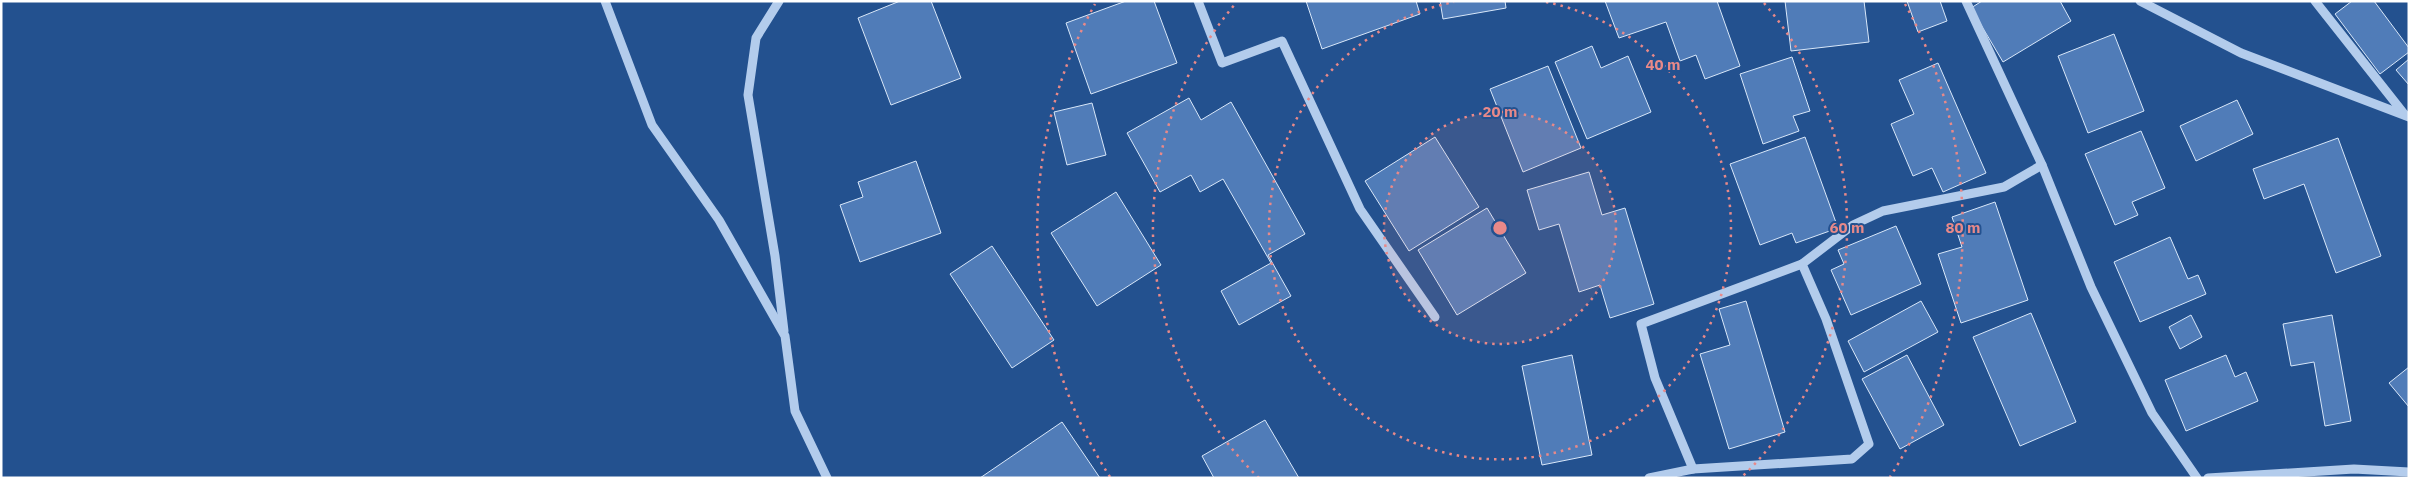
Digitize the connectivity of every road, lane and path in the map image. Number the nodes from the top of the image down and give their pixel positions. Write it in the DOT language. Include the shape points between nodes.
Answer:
graph roads {
  1 [pos="605,1"];
  2 [pos="779,1"];
  3 [pos="1198,1"];
  4 [pos="1966,1"];
  5 [pos="2140,1"];
  6 [pos="2315,1"];
  7 [pos="2407,116"];
  8 [pos="2042,166"];
  9 [pos="1802,264"];
  10 [pos="1435,317"];
  11 [pos="784,336"];
  12 [pos="1693,469"];
  13 [pos="2409,472"];
  14 [pos="827,478"];
  15 [pos="1649,478"];
  16 [pos="2197,478"];
  17 [pos="2208,478"];
  1 -- 11 [label="street" via="652,125 719,220"];
  2 -- 11 [label="street" via="756,38 748,95"];
  3 -- 10 [label="street" via="1222,63 1282,41 1360,209"];
  4 -- 8 [label="street"];
  5 -- 7 [label="street" via="2241,53"];
  6 -- 7 [label="street"];
  8 -- 9 [label="street" via="2004,187 1883,211 1853,225"];
  8 -- 16 [label="street" via="2091,287 2152,413"];
  9 -- 12 [label="street" via="1641,324 1655,378"];
  9 -- 12 [label="street" via="1826,319 1869,444 1852,460"];
  11 -- 14 [label="street" via="795,411"];
  12 -- 15 [label="street"];
  13 -- 17 [label="street" via="2354,469"];
}
